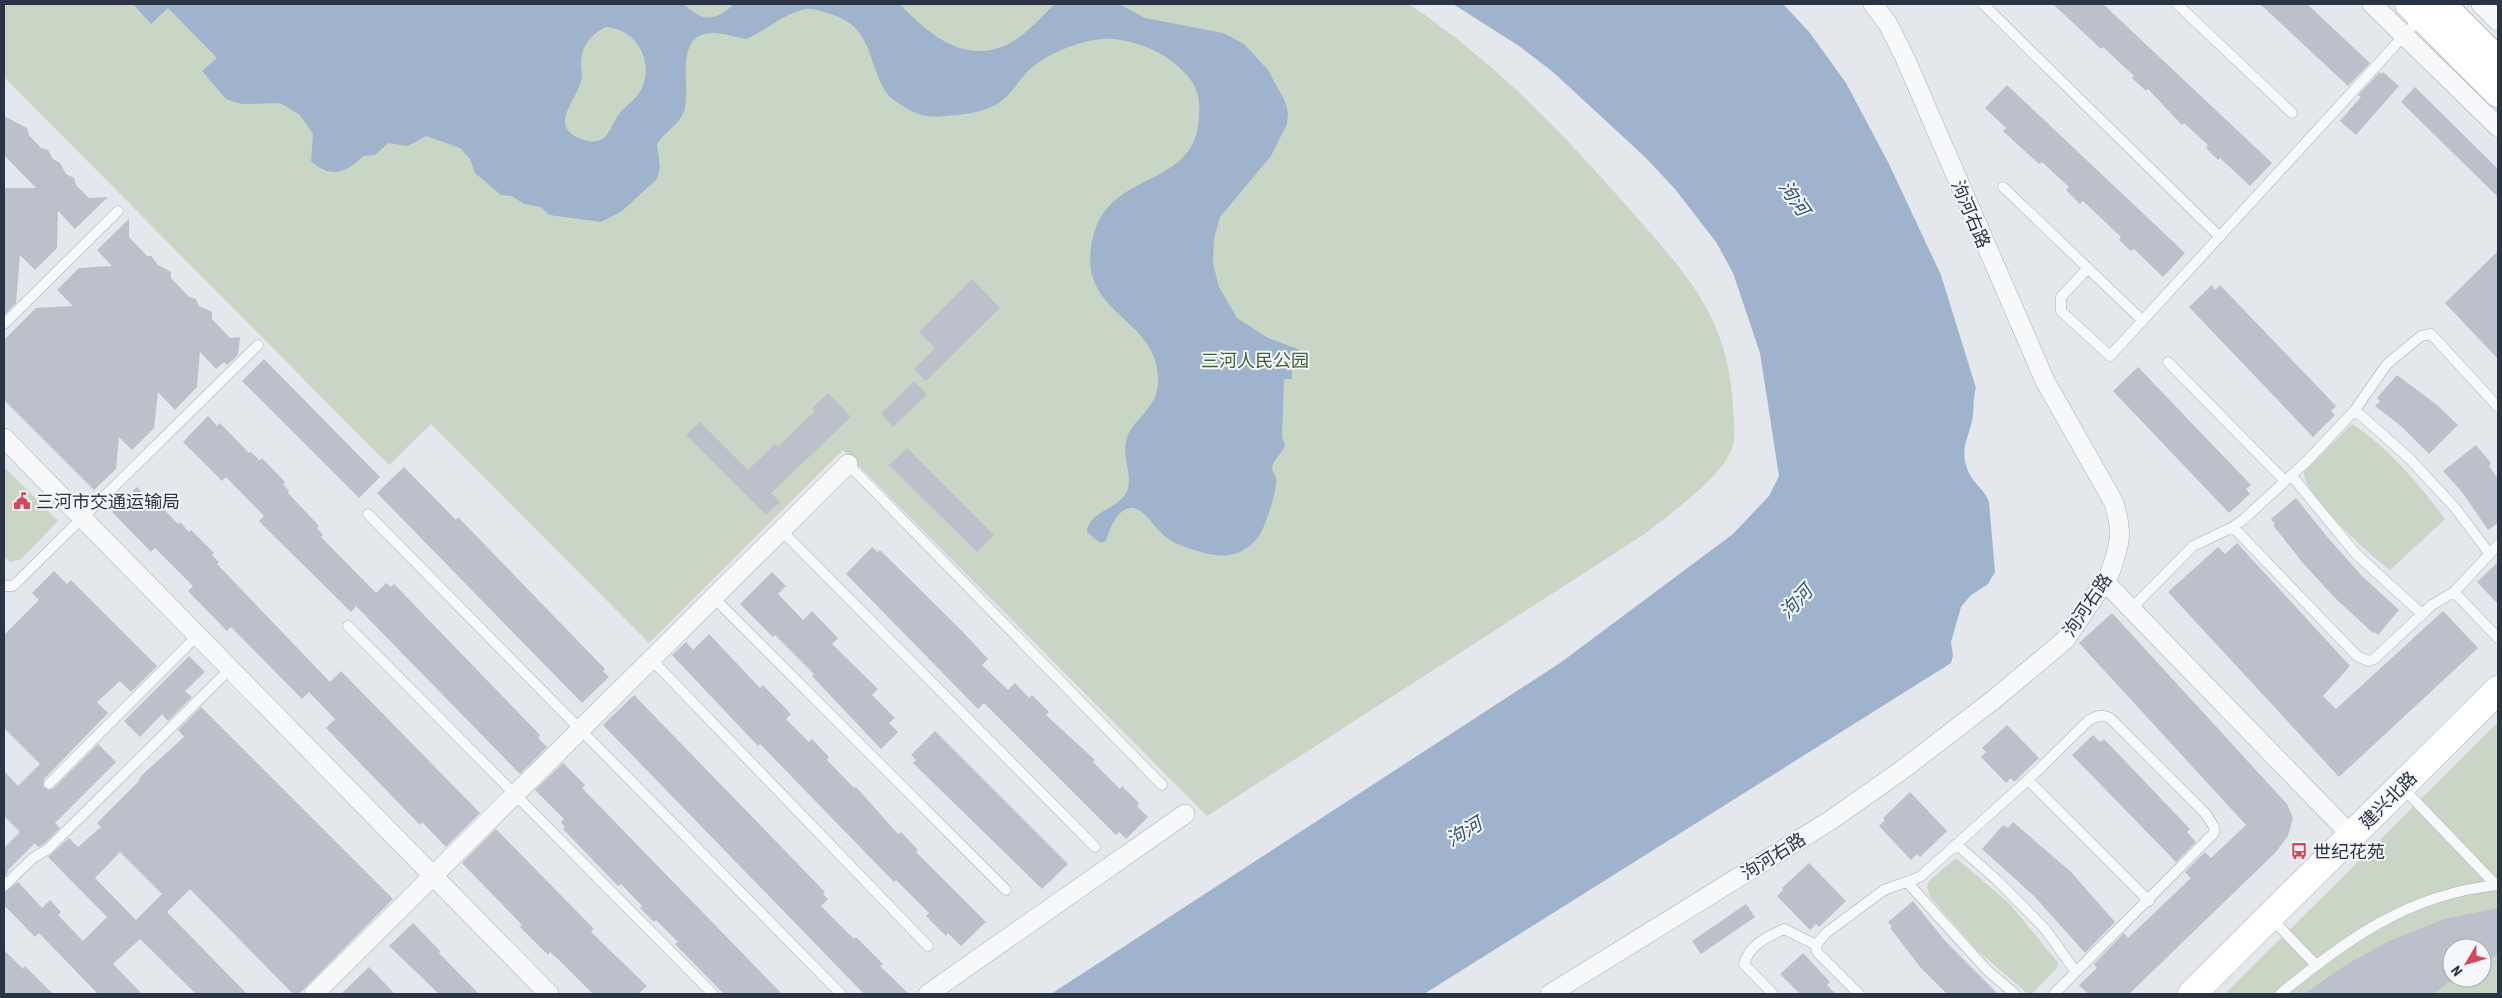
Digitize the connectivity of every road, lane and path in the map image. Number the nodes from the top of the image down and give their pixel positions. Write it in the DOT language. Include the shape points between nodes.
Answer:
graph roads {
  1 [pos="1873,4"];
  2 [pos="1983,4"];
  3 [pos="2177,4"];
  4 [pos="2372,4"];
  5 [pos="2481,4"];
  6 [pos="2419,15"];
  7 [pos="2498,21"];
  8 [pos="2498,60"];
  9 [pos="2498,93"];
  10 [pos="2292,113"];
  11 [pos="2498,128"];
  12 [pos="2003,187"];
  13 [pos="118,211"];
  14 [pos="2220,237"];
  15 [pos="2088,268"];
  16 [pos="2143,321"];
  17 [pos="4,324"];
  18 [pos="258,345"];
  19 [pos="2168,362"];
  20 [pos="2498,407"];
  21 [pos="2355,410"];
  22 [pos="4,438"];
  23 [pos="848,464"];
  24 [pos="2288,478"];
  25 [pos="368,514"];
  26 [pos="82,518"];
  27 [pos="2233,527"];
  28 [pos="781,530"];
  29 [pos="2498,545"];
  30 [pos="2489,553"];
  31 [pos="2105,582"];
  32 [pos="4,586"];
  33 [pos="2454,592"];
  34 [pos="713,597"];
  35 [pos="2131,610"];
  36 [pos="2422,614"];
  37 [pos="348,626"];
  38 [pos="197,636"];
  39 [pos="2498,638"];
  40 [pos="651,659"];
  41 [pos="230,669"];
  42 [pos="2498,690"];
  43 [pos="580,730"];
  44 [pos="2028,780"];
  45 [pos="49,784"];
  46 [pos="1162,785"];
  47 [pos="2401,786"];
  48 [pos="515,794"];
  49 [pos="1185,814"];
  50 [pos="2352,836"];
  51 [pos="1956,844"];
  52 [pos="1095,846"];
  53 [pos="433,876"];
  54 [pos="1907,882"];
  55 [pos="2497,885"];
  56 [pos="4,886"];
  57 [pos="1006,890"];
  58 [pos="2148,901"];
  59 [pos="2270,916"];
  60 [pos="1816,945"];
  61 [pos="928,946"];
  62 [pos="2316,965"];
  63 [pos="2076,972"];
  64 [pos="314,994"];
  65 [pos="549,994"];
  66 [pos="713,994"];
  67 [pos="841,994"];
  68 [pos="928,994"];
  69 [pos="1550,994"];
  70 [pos="1773,994"];
  71 [pos="1859,994"];
  72 [pos="2015,994"];
  73 [pos="2054,994"];
  74 [pos="2192,994"];
  75 [pos="2280,994"];
  1 -- 31 [label="street, 泃河右路" via="1888,24 1905,58 2045,381 2113,501 2120,521 2120,534"];
  2 -- 14 [label="lane"];
  3 -- 10 [label="lane"];
  4 -- 6 [label="street"];
  5 -- 7 [label="street"];
  6 -- 8 [label="main road"];
  6 -- 9 [label="main road"];
  6 -- 11 [label="street"];
  6 -- 14 [label="lane"];
  12 -- 15 [label="lane"];
  13 -- 17 [label="lane"];
  14 -- 16 [label="lane"];
  15 -- 16 [label="lane"];
  15 -- 16 [label="lane" via="2061,297 2061,311 2110,356"];
  18 -- 26 [label="lane"];
  19 -- 24 [label="lane"];
  20 -- 21 [label="lane" via="2431,334 2421,336 2386,364"];
  21 -- 24 [label="lane"];
  21 -- 30 [label="lane" via="2409,458"];
  22 -- 26 [label="street"];
  23 -- 28 [label="street"];
  23 -- 46 [label="lane"];
  24 -- 27 [label="lane"];
  24 -- 36 [label="lane" via="2356,554"];
  25 -- 43 [label="lane"];
  26 -- 32 [label="lane" via="13,586"];
  26 -- 38 [label="street"];
  27 -- 35 [label="lane" via="2193,546"];
  27 -- 36 [label="lane" via="2362,660 2374,659"];
  28 -- 34 [label="street"];
  28 -- 52 [label="lane"];
  29 -- 30 [label="lane"];
  30 -- 33 [label="lane"];
  31 -- 35 [label="street"];
  31 -- 69 [label="street, 泃河右路" via="2065,640 1902,770 1831,820"];
  33 -- 36 [label="lane"];
  33 -- 39 [label="lane"];
  34 -- 40 [label="street"];
  34 -- 57 [label="lane"];
  35 -- 50 [label="street"];
  37 -- 48 [label="lane"];
  38 -- 41 [label="street"];
  38 -- 45 [label="lane"];
  40 -- 43 [label="street"];
  40 -- 61 [label="lane"];
  41 -- 53 [label="street"];
  41 -- 56 [label="lane" via="48,849 33,858"];
  42 -- 47 [label="main road, 建兴北路"];
  43 -- 48 [label="street"];
  43 -- 67 [label="lane"];
  44 -- 51 [label="lane"];
  44 -- 58 [label="lane"];
  44 -- 58 [label="lane" via="2099,715 2110,718 2206,814 2214,827 2211,838"];
  47 -- 50 [label="main road, 建兴北路"];
  47 -- 55 [label="lane"];
  48 -- 53 [label="street"];
  48 -- 66 [label="lane"];
  49 -- 68 [label="street"];
  50 -- 59 [label="main road, 建兴北路"];
  51 -- 54 [label="lane" via="1920,877"];
  51 -- 63 [label="lane" via="1998,881 2044,929"];
  53 -- 64 [label="street"];
  53 -- 65 [label="street"];
  54 -- 60 [label="lane" via="1884,890 1826,933"];
  54 -- 72 [label="lane" via="1987,970"];
  55 -- 62 [label="lane" via="2469,888 2405,908 2333,951"];
  58 -- 63 [label="lane"];
  59 -- 62 [label="lane"];
  59 -- 74 [label="main road, 建兴北路"];
  60 -- 70 [label="lane" via="1784,929 1754,945 1744,964"];
  60 -- 71 [label="lane" via="1817,952"];
  62 -- 75 [label="lane"];
  63 -- 73 [label="lane"];
}
